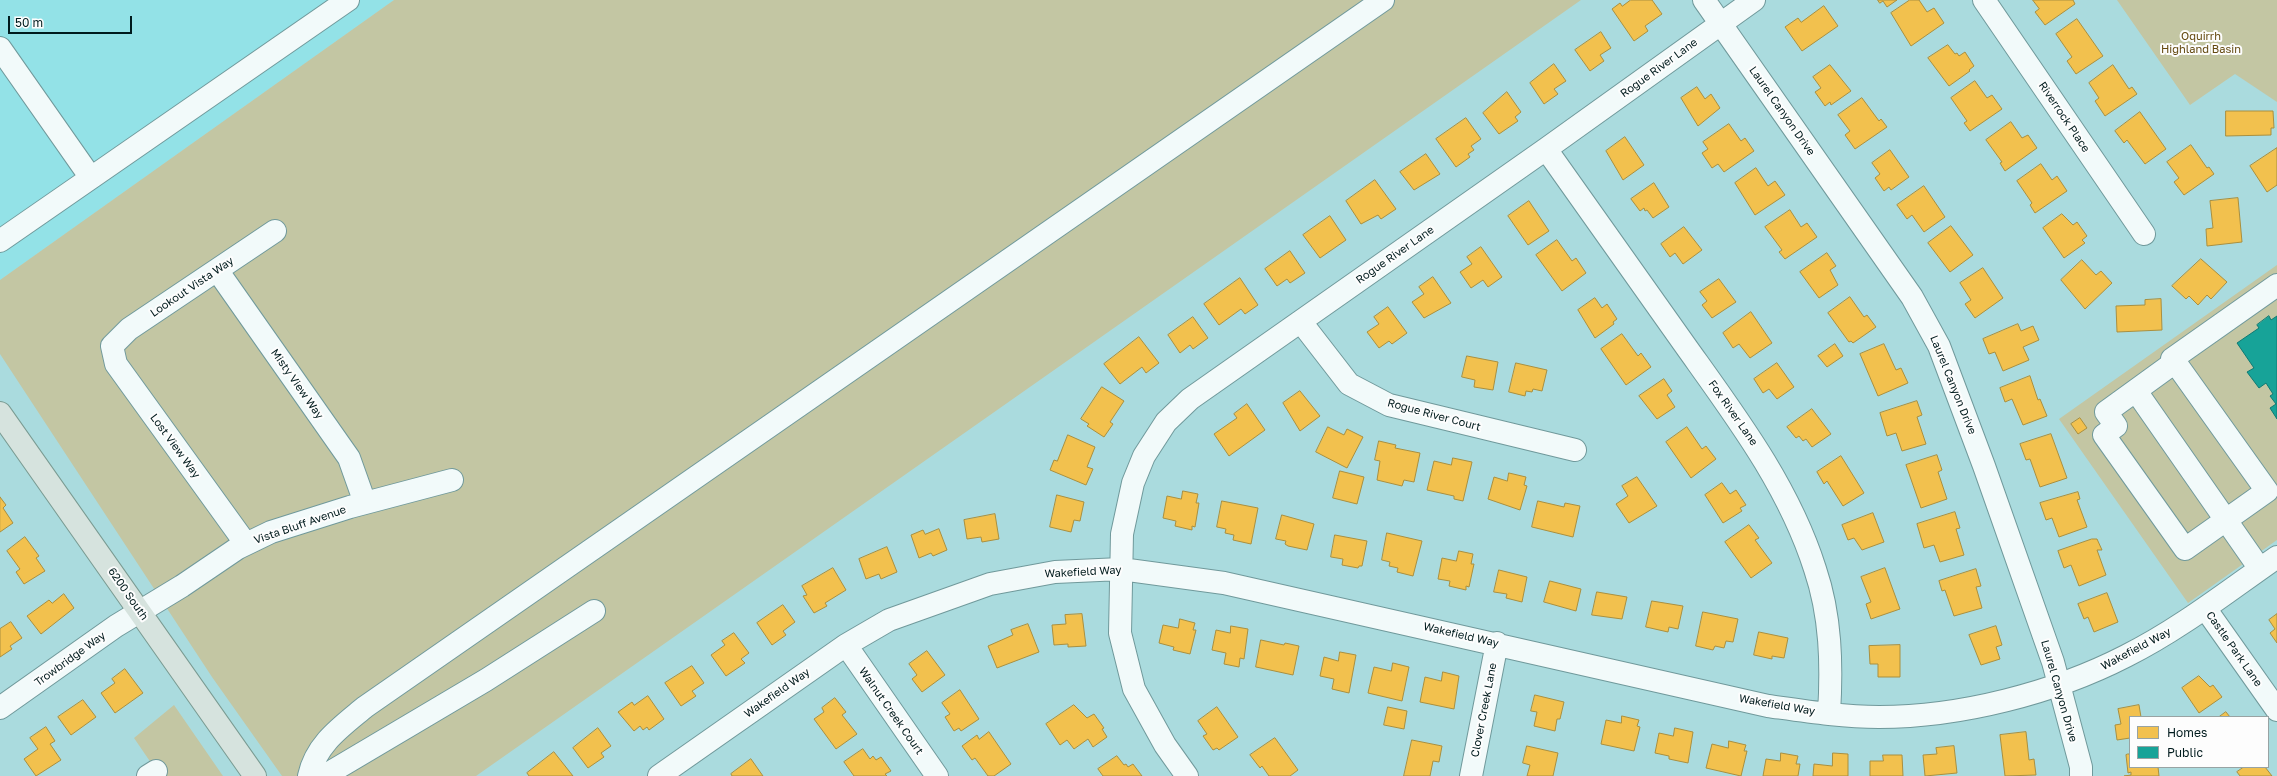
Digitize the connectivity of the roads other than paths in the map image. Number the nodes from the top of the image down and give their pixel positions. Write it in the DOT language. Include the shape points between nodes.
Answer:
graph roads {
  1 [pos="348,0"];
  2 [pos="1383,0"];
  3 [pos="1704,0"];
  4 [pos="1754,0"];
  5 [pos="1984,0"];
  6 [pos="1720,24"];
  7 [pos="0,48"];
  8 [pos="1546,149"];
  9 [pos="91,178"];
  10 [pos="275,232"];
  11 [pos="2144,234"];
  12 [pos="0,241"];
  13 [pos="218,270"];
  14 [pos="2277,285"];
  15 [pos="1301,322"];
  16 [pos="112,346"];
  17 [pos="2175,362"];
  18 [pos="2136,391"];
  19 [pos="0,413"];
  20 [pos="1575,450"];
  21 [pos="452,480"];
  22 [pos="365,503"];
  23 [pos="2226,520"];
  24 [pos="246,544"];
  25 [pos="2268,563"];
  26 [pos="1121,569"];
  27 [pos="2205,608"];
  28 [pos="594,611"];
  29 [pos="141,612"];
  30 [pos="1497,643"];
  31 [pos="846,645"];
  32 [pos="2060,684"];
  33 [pos="0,708"];
  34 [pos="2277,710"];
  35 [pos="1829,714"];
  36 [pos="670,773"];
  37 [pos="255,776"];
  38 [pos="309,776"];
  39 [pos="324,776"];
  40 [pos="937,776"];
  41 [pos="1187,776"];
  42 [pos="1471,776"];
  43 [pos="2081,776"];
  1 -- 9 [label="street"];
  2 -- 38 [label="street" via="365,707 325,740 312,763"];
  3 -- 6 [label="street, Laurel Canyon Drive"];
  4 -- 6 [label="street, Rogue River Lane"];
  5 -- 11 [label="street, Riverrock Place"];
  6 -- 8 [label="street, Rogue River Lane"];
  6 -- 32 [label="street, Laurel Canyon Drive" via="1912,297 1939,346 1987,473"];
  7 -- 9 [label="street"];
  8 -- 15 [label="street, Rogue River Lane"];
  8 -- 35 [label="street, Fox River Lane" via="1753,440 1788,501 1816,570 1826,618 1832,665"];
  9 -- 12 [label="street"];
  10 -- 13 [label="street, Lookout Vista Way"];
  13 -- 16 [label="street, Lookout Vista Way" via="129,330"];
  13 -- 22 [label="street, Misty View Way" via="349,458"];
  14 -- 17 [label="street" via="2172,359"];
  15 -- 20 [label="street, Rogue River Court" via="1349,384 1389,405"];
  15 -- 26 [label="street, Rogue River Lane" via="1190,399 1166,422 1144,456 1133,483 1122,534"];
  16 -- 24 [label="street, Lost View Way" via="116,364"];
  17 -- 18 [label="street"];
  17 -- 23 [label="street" via="2267,490"];
  18 -- 23 [label="street"];
  18 -- 23 [label="street" via="2106,412 2116,426 2104,435 2185,549"];
  19 -- 29 [label="main road, 6200 South"];
  21 -- 22 [label="street, Vista Bluff Avenue"];
  22 -- 24 [label="street, Vista Bluff Avenue" via="271,532"];
  23 -- 25 [label="street"];
  24 -- 29 [label="street, Vista Bluff Avenue"];
  25 -- 27 [label="street, Wakefield Way"];
  26 -- 30 [label="street, Wakefield Way" via="1224,583"];
  26 -- 31 [label="street, Wakefield Way" via="1054,572 990,584 889,620"];
  26 -- 41 [label="street, Rogue River Lane" via="1120,633 1134,689 1165,745"];
  27 -- 32 [label="street, Wakefield Way" via="2128,655"];
  27 -- 34 [label="street, Castle Park Lane"];
  28 -- 39 [label="street" via="486,680"];
  29 -- 33 [label="street, Trowbridge Way" via="116,626"];
  29 -- 37 [label="main road, 6200 South"];
  30 -- 35 [label="street, Wakefield Way" via="1768,706"];
  30 -- 42 [label="street, Clover Creek Lane"];
  31 -- 36 [label="street, Wakefield Way"];
  31 -- 40 [label="street, Walnut Creek Court"];
  32 -- 35 [label="street, Wakefield Way" via="1958,711 1879,717"];
  32 -- 43 [label="street, Laurel Canyon Drive"];
}
